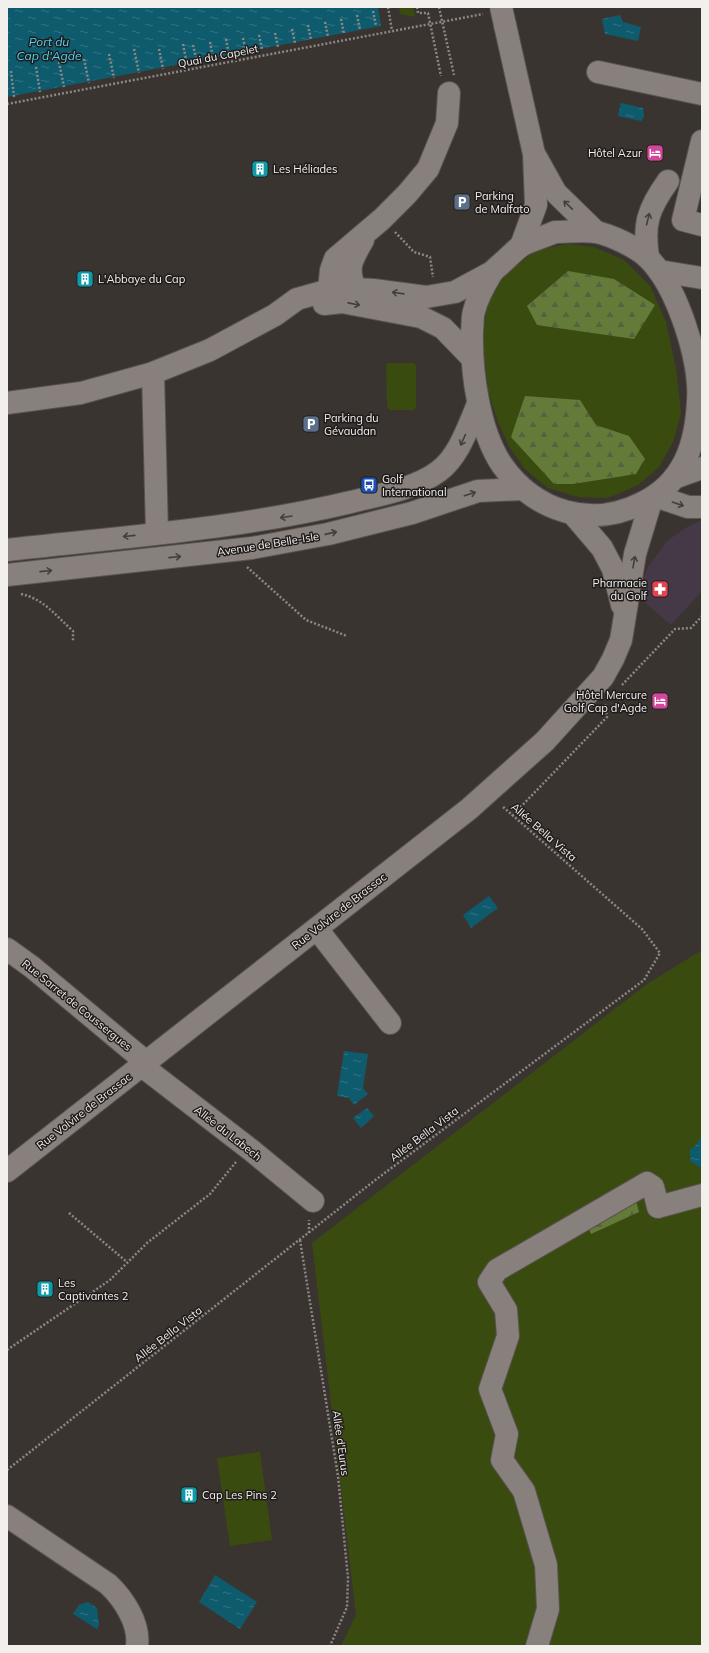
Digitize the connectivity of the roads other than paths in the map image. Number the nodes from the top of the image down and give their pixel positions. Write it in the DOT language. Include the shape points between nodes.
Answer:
graph roads {
  1 [pos="498,15"];
  2 [pos="598,72"];
  3 [pos="449,93"];
  4 [pos="702,94"];
  5 [pos="702,141"];
  6 [pos="534,154"];
  7 [pos="668,181"];
  8 [pos="702,200"];
  9 [pos="698,224"];
  10 [pos="368,232"];
  11 [pos="596,232"];
  12 [pos="521,246"];
  13 [pos="653,264"];
  14 [pos="492,272"];
  15 [pos="702,278"];
  16 [pos="355,289"];
  17 [pos="328,290"];
  18 [pos="275,315"];
  19 [pos="698,347"];
  20 [pos="471,357"];
  21 [pos="154,373"];
  22 [pos="700,397"];
  23 [pos="7,403"];
  24 [pos="478,404"];
  25 [pos="702,468"];
  26 [pos="674,478"];
  27 [pos="523,489"];
  28 [pos="654,497"];
  29 [pos="702,507"];
  30 [pos="573,514"];
  31 [pos="156,533"];
  32 [pos="7,550"];
  33 [pos="10,575"];
  34 [pos="624,614"];
  35 [pos="317,928"];
  36 [pos="7,949"];
  37 [pos="390,1023"];
  38 [pos="144,1064"];
  39 [pos="7,1171"];
  40 [pos="702,1195"];
  41 [pos="313,1202"];
  42 [pos="7,1516"];
  43 [pos="137,1646"];
  44 [pos="537,1646"];
  1 -- 6 [label="street"];
  2 -- 4 [label="street"];
  3 -- 10 [label="street" via="447,123 428,169 407,194"];
  5 -- 9 [label="street" via="683,220"];
  11 -- 6 [label="street, one-way" via="556,193"];
  6 -- 12 [label="street" via="536,205"];
  13 -- 7 [label="street, one-way" via="645,236 648,216"];
  8 -- 9 [label="street"];
  10 -- 16 [label="street" via="351,262 350,275"];
  10 -- 17 [label="street" via="335,259 330,270"];
  11 -- 12 [label="street" via="555,232"];
  11 -- 13 [label="street" via="632,246"];
  12 -- 14 [label="street"];
  13 -- 15 [label="street"];
  13 -- 19 [label="street" via="680,309"];
  14 -- 16 [label="street, one-way" via="455,292 426,297"];
  14 -- 20 [label="street" via="473,312"];
  16 -- 17 [label="street"];
  17 -- 18 [label="street" via="297,299"];
  18 -- 20 [label="street, one-way" via="317,304 342,302 422,317 443,328"];
  18 -- 21 [label="street" via="210,350"];
  19 -- 22 [label="street"];
  20 -- 24 [label="street"];
  21 -- 23 [label="street" via="81,392"];
  21 -- 31 [label="street"];
  22 -- 26 [label="street" via="697,426 689,455"];
  24 -- 27 [label="street" via="488,436 502,464"];
  24 -- 31 [label="street, one-way" via="460,446 439,471 405,488 302,514"];
  25 -- 26 [label="street"];
  26 -- 28 [label="street"];
  27 -- 30 [label="street" via="547,505"];
  33 -- 27 [label="street, Avenue de Belle-Isle, one-way" via="229,551 328,534 412,513 478,491"];
  28 -- 29 [label="street, one-way" via="688,507"];
  28 -- 30 [label="street" via="626,511 600,516"];
  34 -- 28 [label="street, Rue Volvire de Brassac, one-way" via="635,554"];
  30 -- 34 [label="street, Rue Volvire de Brassac" via="602,548 613,569"];
  31 -- 32 [label="street, one-way"];
  34 -- 35 [label="street, Rue Volvire de Brassac" via="620,640 603,677 545,741 489,792"];
  35 -- 37 [label="street"];
  35 -- 38 [label="street, Rue Volvire de Brassac"];
  36 -- 38 [label="street, Rue Sarret de Coussergues" via="32,967"];
  38 -- 39 [label="street, Rue Volvire de Brassac"];
  38 -- 41 [label="street, Allée du Labech"];
  40 -- 44 [label="street" via="658,1207 653,1188 647,1183 497,1270 489,1282 506,1310 508,1336 490,1389 507,1434 502,1460 524,1491 546,1565 548,1609"];
  42 -- 43 [label="street" via="118,1593 132,1618 138,1640"];
}
